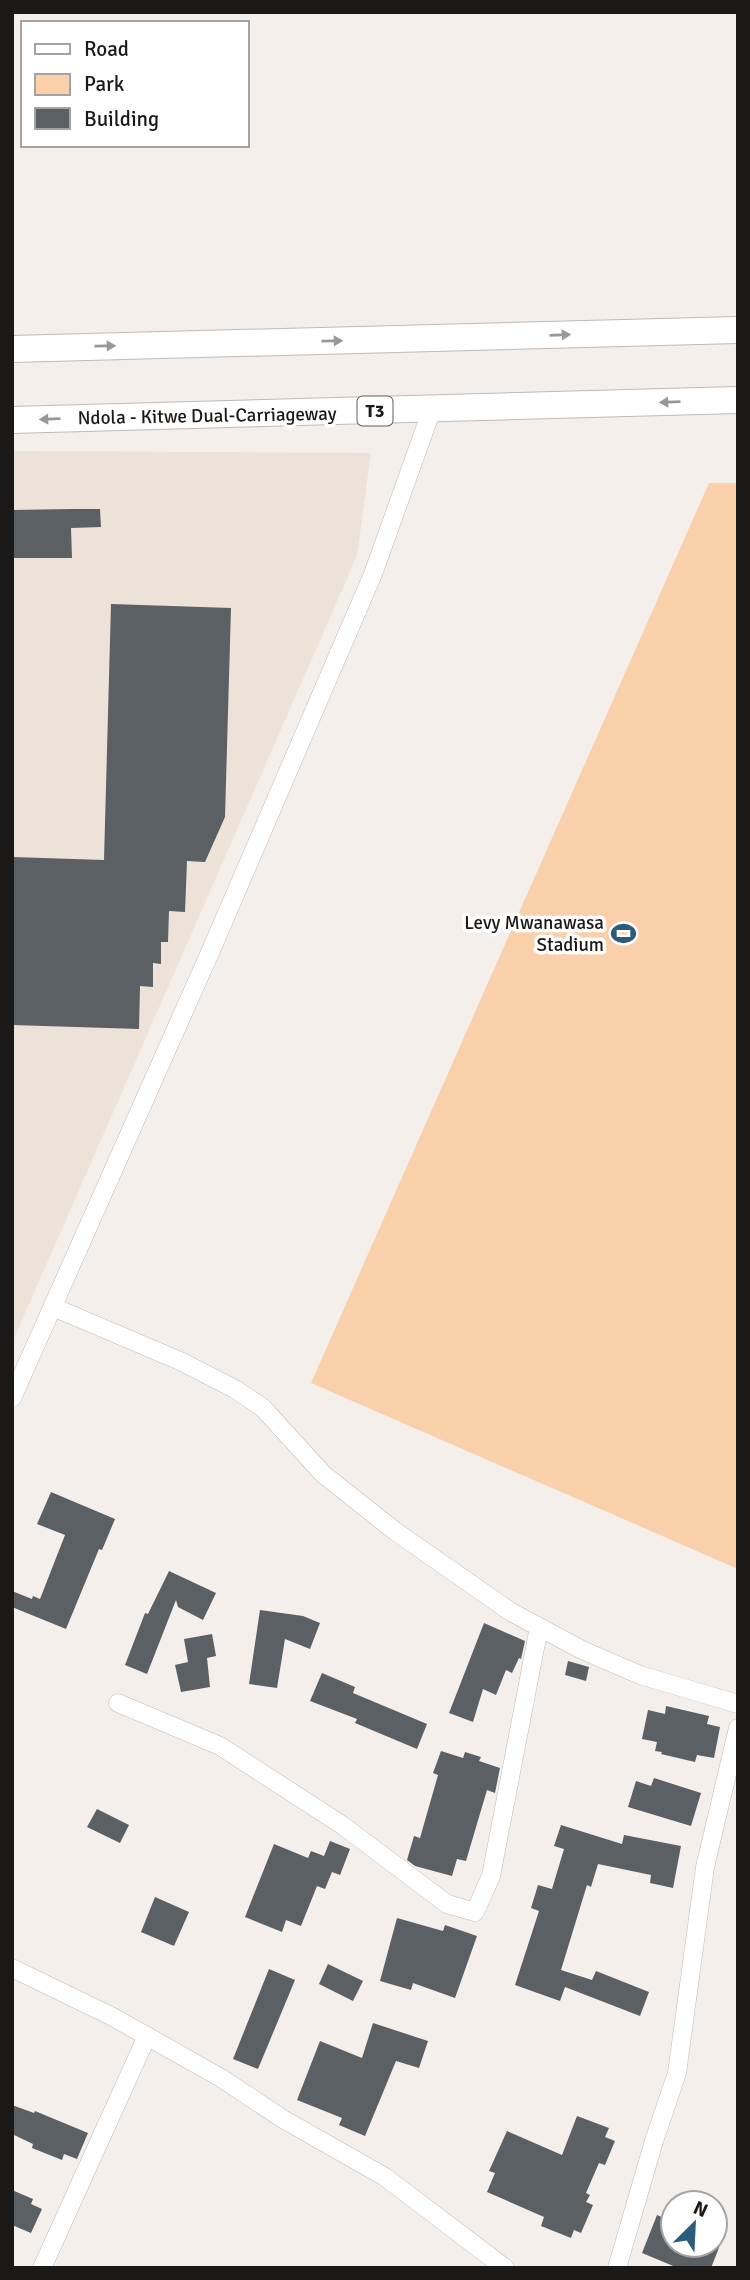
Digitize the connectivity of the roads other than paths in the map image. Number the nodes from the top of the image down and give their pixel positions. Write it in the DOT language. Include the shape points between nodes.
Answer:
graph roads {
  1 [pos="738,330"];
  2 [pos="12,349"];
  3 [pos="738,400"];
  4 [pos="432,409"];
  5 [pos="12,420"];
  6 [pos="52,1307"];
  7 [pos="12,1398"];
  8 [pos="539,1627"];
  9 [pos="118,1703"];
  10 [pos="738,1704"];
  11 [pos="738,1728"];
  12 [pos="12,1968"];
  13 [pos="147,2036"];
  14 [pos="42,2268"];
  15 [pos="505,2268"];
  16 [pos="617,2268"];
  2 -- 1 [label="highway, one-way"];
  3 -- 4 [label="highway, Ndola - Kitwe Dual-Carriageway / T3, one-way"];
  4 -- 5 [label="highway, Ndola - Kitwe Dual-Carriageway / T3, one-way"];
  4 -- 6 [label="street" via="373,574"];
  6 -- 7 [label="street"];
  6 -- 8 [label="street" via="235,1389 263,1408 323,1474 395,1531"];
  8 -- 9 [label="street" via="491,1877 475,1912 447,1904 342,1825 220,1746"];
  8 -- 10 [label="street" via="640,1675"];
  11 -- 16 [label="street" via="705,1867 677,2073"];
  12 -- 13 [label="street"];
  13 -- 14 [label="street"];
  13 -- 15 [label="street" via="385,2177"];
}
